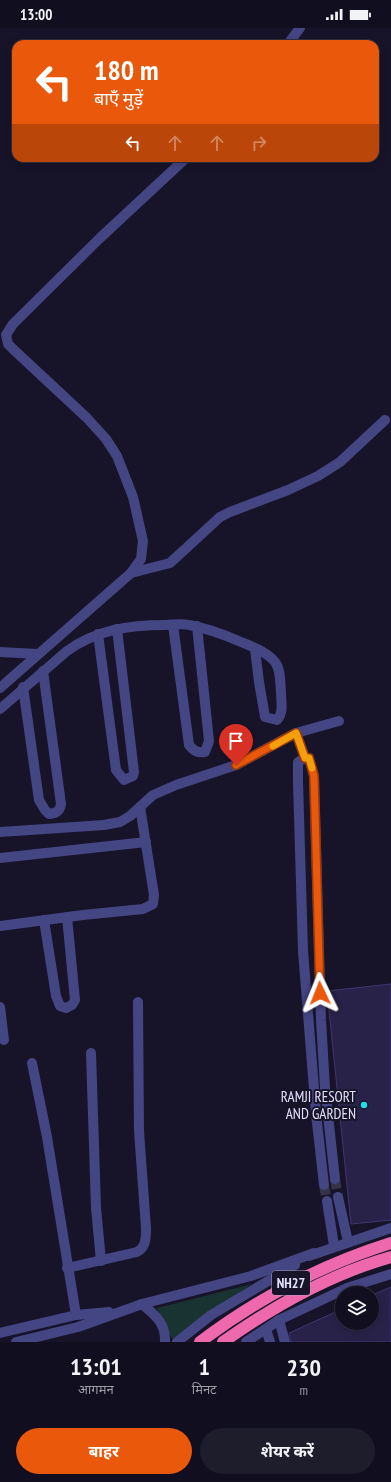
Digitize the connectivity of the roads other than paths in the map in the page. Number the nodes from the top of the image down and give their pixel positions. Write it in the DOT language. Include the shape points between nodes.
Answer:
graph roads {
  1 [pos="300,28"];
  2 [pos="291,40"];
  3 [pos="182,162"];
  4 [pos="3,337"];
  5 [pos="385,420"];
  6 [pos="131,573"];
  7 [pos="173,625"];
  8 [pos="197,626"];
  9 [pos="117,629"];
  10 [pos="98,634"];
  11 [pos="255,649"];
  12 [pos="0,652"];
  13 [pos="38,654"];
  14 [pos="43,671"];
  15 [pos="23,687"];
  16 [pos="0,688"];
  17 [pos="0,710"];
  18 [pos="339,721"];
  19 [pos="296,733"];
  20 [pos="305,758"];
  21 [pos="140,807"];
  22 [pos="0,832"];
  23 [pos="146,842"];
  24 [pos="0,858"];
  25 [pos="67,917"];
  26 [pos="44,920"];
  27 [pos="0,926"];
  28 [pos="138,1002"];
  29 [pos="0,1006"];
  30 [pos="4,1040"];
  31 [pos="91,1054"];
  32 [pos="32,1063"];
  33 [pos="335,1179"];
  34 [pos="324,1185"];
  35 [pos="338,1197"];
  36 [pos="327,1201"];
  37 [pos="391,1228"];
  38 [pos="348,1242"];
  39 [pos="391,1244"];
  40 [pos="334,1246"];
  41 [pos="314,1253"];
  42 [pos="391,1257"];
  43 [pos="101,1260"];
  44 [pos="67,1268"];
  45 [pos="391,1274"];
  46 [pos="142,1304"];
  47 [pos="125,1310"];
  48 [pos="76,1315"];
  49 [pos="278,1320"];
  50 [pos="266,1328"];
  51 [pos="0,1333"];
  52 [pos="16,1342"];
  53 [pos="165,1342"];
  54 [pos="177,1342"];
  55 [pos="200,1342"];
  56 [pos="223,1342"];
  57 [pos="246,1342"];
  58 [pos="270,1342"];
  59 [pos="285,1342"];
  1 -- 2 [label="street"];
  3 -- 4 [label="street" via="100,238"];
  4 -- 6 [label="street" via="87,418 118,456 133,497 143,541 141,559"];
  5 -- 6 [label="street" via="340,462 318,476 220,517 170,563"];
  6 -- 13 [label="street"];
  7 -- 8 [label="street"];
  7 -- 8 [label="street" via="189,745 200,753 208,748 209,741"];
  7 -- 9 [label="street"];
  8 -- 11 [label="street"];
  9 -- 10 [label="street"];
  9 -- 10 [label="street" via="134,772 133,776 124,780 116,770"];
  10 -- 14 [label="street" via="78,642"];
  11 -- 11 [label="street" via="265,717 277,720 282,713 279,672 275,662 265,653"];
  12 -- 13 [label="street"];
  13 -- 16 [label="street"];
  14 -- 15 [label="street"];
  14 -- 15 [label="street" via="61,804 56,813 49,814 39,800"];
  15 -- 17 [label="street"];
  18 -- 19 [label="street"];
  19 -- 20 [label="street"];
  19 -- 21 [label="street" via="236,765 153,795"];
  20 -- 33 [label="street" via="309,758 314,776 323,1050"];
  20 -- 34 [label="street" via="298,762 303,951"];
  21 -- 22 [label="street" via="120,822 104,825"];
  21 -- 23 [label="street"];
  23 -- 24 [label="street"];
  23 -- 25 [label="street" via="154,895 152,904 143,909"];
  25 -- 26 [label="street"];
  25 -- 26 [label="street" via="75,1000 66,1008 60,1006 56,996"];
  26 -- 27 [label="street"];
  28 -- 43 [label="street" via="139,1131 146,1235 142,1249 137,1252"];
  29 -- 30 [label="street"];
  31 -- 43 [label="street" via="96,1208"];
  32 -- 44 [label="street" via="47,1137"];
  35 -- 38 [label="street"];
  36 -- 40 [label="street"];
  37 -- 38 [label="street"];
  38 -- 40 [label="street"];
  39 -- 55 [label="highway, NH27" via="351,1257 290,1284 243,1311"];
  40 -- 41 [label="street"];
  41 -- 46 [label="street" via="251,1276"];
  41 -- 54 [label="street" via="211,1315"];
  42 -- 56 [label="highway, NH27" via="329,1280 246,1325"];
  43 -- 44 [label="street"];
  44 -- 48 [label="street"];
  45 -- 49 [label="street" via="347,1288"];
  46 -- 47 [label="street"];
  46 -- 53 [label="street" via="163,1324"];
  47 -- 48 [label="street"];
  47 -- 52 [label="street" via="78,1327"];
  48 -- 51 [label="street"];
  49 -- 50 [label="street"];
  49 -- 59 [label="street"];
  50 -- 57 [label="street"];
  50 -- 58 [label="street"];
}
